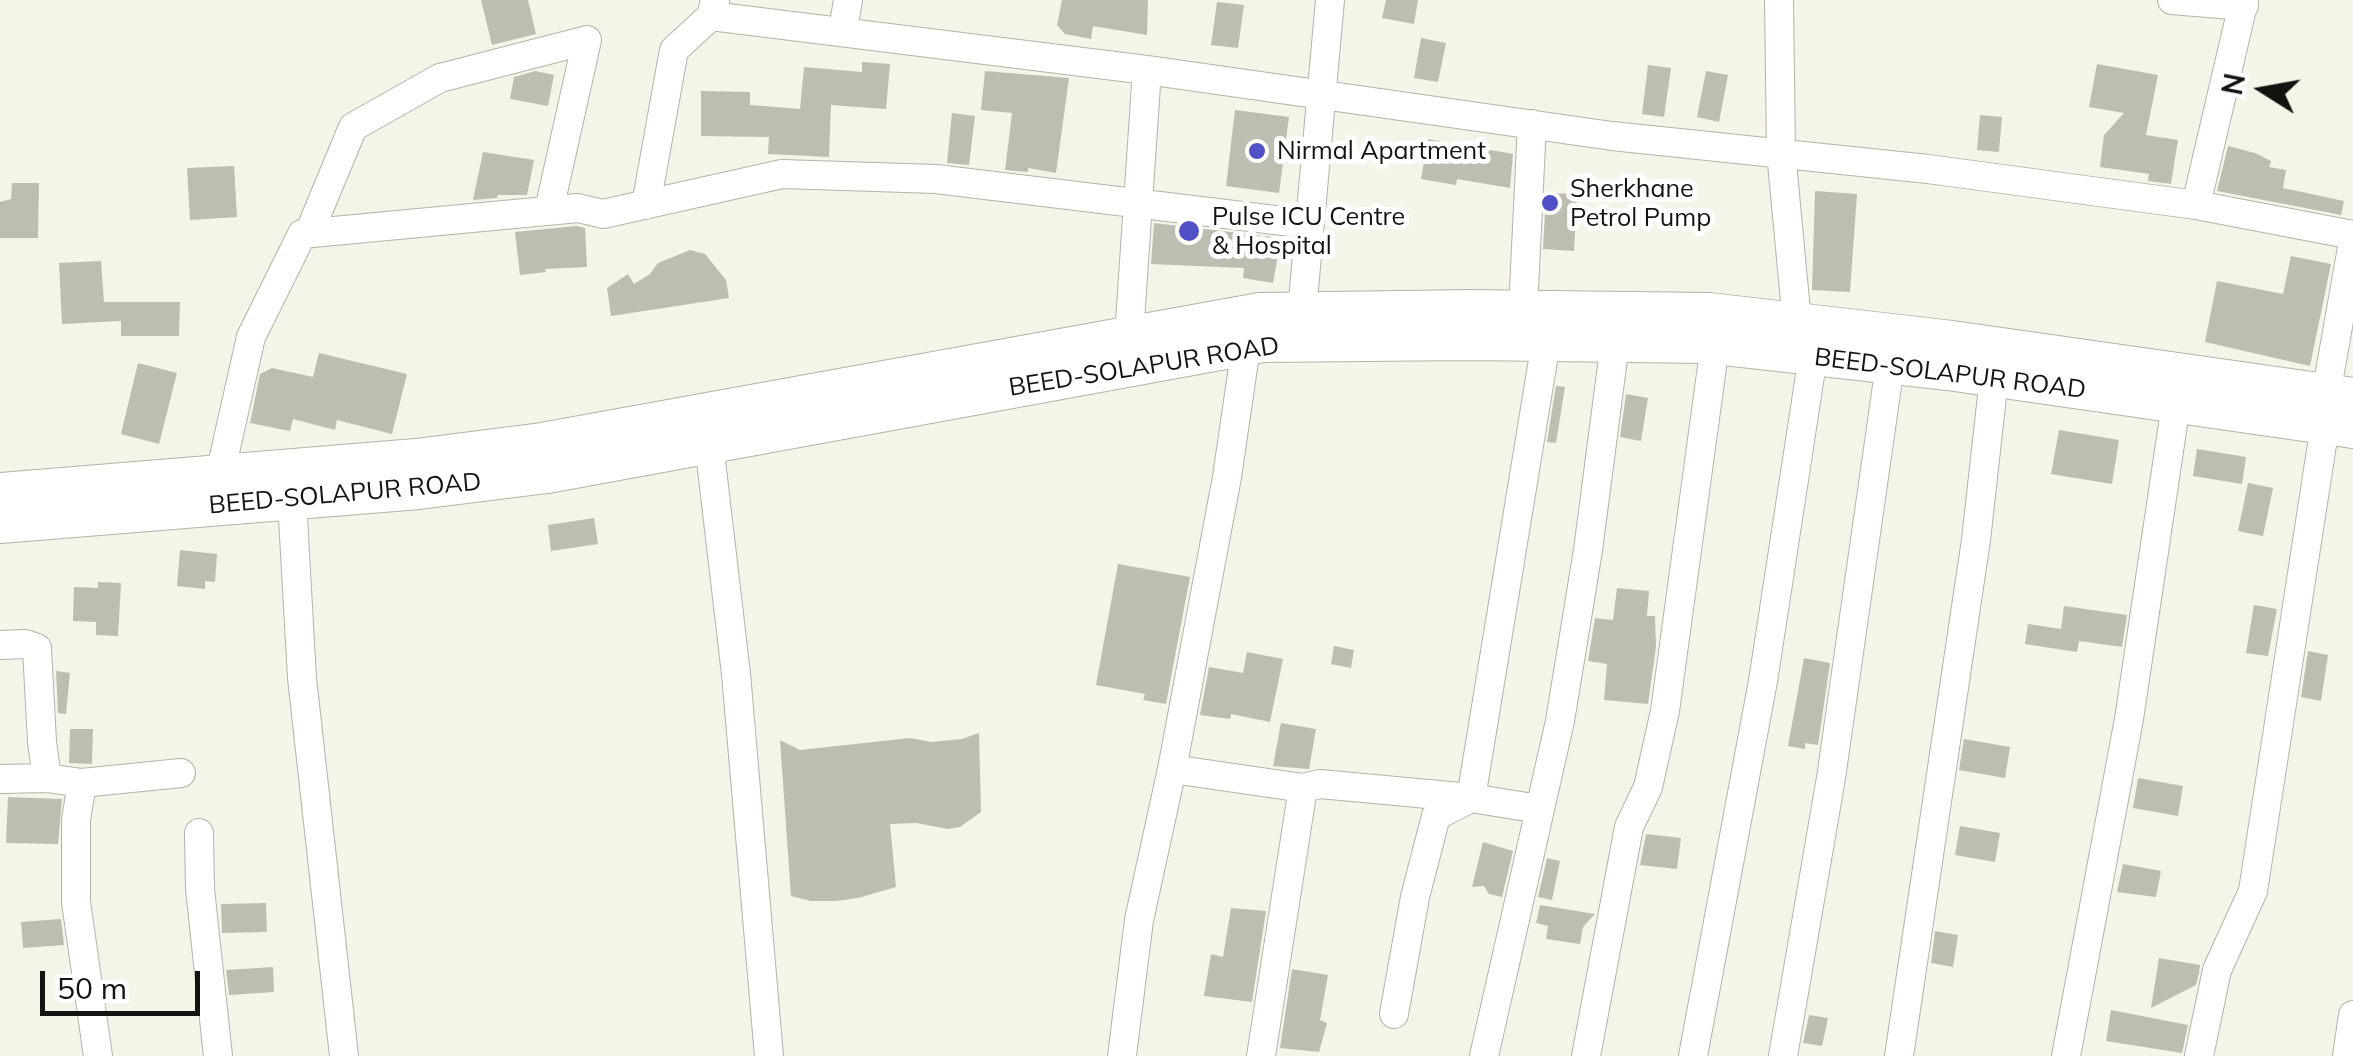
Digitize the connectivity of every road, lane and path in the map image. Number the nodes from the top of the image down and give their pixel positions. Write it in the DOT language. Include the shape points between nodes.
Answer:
graph roads {
  1 [pos="848,0"];
  2 [pos="1330,0"];
  3 [pos="1779,0"];
  4 [pos="2172,0"];
  5 [pos="2244,3"];
  6 [pos="713,8"];
  7 [pos="843,30"];
  8 [pos="1147,70"];
  9 [pos="1321,94"];
  10 [pos="1532,124"];
  11 [pos="1781,152"];
  12 [pos="1138,204"];
  13 [pos="646,205"];
  14 [pos="2196,205"];
  15 [pos="550,210"];
  16 [pos="1308,224"];
  17 [pos="309,233"];
  18 [pos="2353,239"];
  19 [pos="1523,310"];
  20 [pos="1302,311"];
  21 [pos="1797,322"];
  22 [pos="1129,336"];
  23 [pos="1546,342"];
  24 [pos="1615,343"];
  25 [pos="1715,345"];
  26 [pos="1246,346"];
  27 [pos="1813,356"];
  28 [pos="1890,365"];
  29 [pos="1994,378"];
  30 [pos="2176,404"];
  31 [pos="2339,411"];
  32 [pos="709,444"];
  33 [pos="220,474"];
  34 [pos="0,492"];
  35 [pos="292,500"];
  36 [pos="0,524"];
  37 [pos="0,645"];
  38 [pos="1172,769"];
  39 [pos="181,772"];
  40 [pos="47,778"];
  41 [pos="0,779"];
  42 [pos="82,783"];
  43 [pos="1303,788"];
  44 [pos="1472,798"];
  45 [pos="1540,809"];
  46 [pos="199,833"];
  47 [pos="1394,1014"];
  48 [pos="2353,1014"];
  49 [pos="98,1056"];
  50 [pos="218,1056"];
  51 [pos="344,1056"];
  52 [pos="768,1056"];
  53 [pos="1122,1056"];
  54 [pos="1262,1056"];
  55 [pos="1484,1056"];
  56 [pos="1586,1056"];
  57 [pos="1693,1056"];
  58 [pos="1783,1056"];
  59 [pos="1899,1056"];
  60 [pos="2066,1056"];
  61 [pos="2199,1056"];
  62 [pos="2348,1056"];
  1 -- 7 [label="street"];
  2 -- 9 [label="street"];
  3 -- 11 [label="street"];
  4 -- 5 [label="street"];
  5 -- 14 [label="street"];
  6 -- 7 [label="street"];
  6 -- 13 [label="street" via="674,50"];
  7 -- 8 [label="street"];
  8 -- 9 [label="street"];
  8 -- 12 [label="street"];
  9 -- 10 [label="street"];
  9 -- 16 [label="street"];
  10 -- 11 [label="street"];
  10 -- 19 [label="street"];
  11 -- 14 [label="street"];
  11 -- 21 [label="street"];
  12 -- 13 [label="street" via="936,179 782,174"];
  12 -- 16 [label="street"];
  12 -- 22 [label="street"];
  13 -- 15 [label="street" via="603,214"];
  14 -- 18 [label="street"];
  15 -- 17 [label="street"];
  15 -- 17 [label="street" via="587,40 440,78 352,127"];
  16 -- 20 [label="street"];
  17 -- 33 [label="street" via="302,234 251,337"];
  18 -- 31 [label="street"];
  19 -- 20 [label="main road, BEED-SOLAPUR ROAD"];
  19 -- 21 [label="main road, BEED-SOLAPUR ROAD" via="1709,312"];
  20 -- 22 [label="main road, BEED-SOLAPUR ROAD" via="1260,312"];
  21 -- 31 [label="main road, BEED-SOLAPUR ROAD" via="1952,340"];
  22 -- 33 [label="main road, BEED-SOLAPUR ROAD" via="542,442"];
  23 -- 24 [label="main road, BEED-SOLAPUR ROAD"];
  23 -- 26 [label="main road, BEED-SOLAPUR ROAD"];
  23 -- 44 [label="street"];
  24 -- 25 [label="main road, BEED-SOLAPUR ROAD"];
  24 -- 45 [label="street" via="1588,550"];
  25 -- 27 [label="main road, BEED-SOLAPUR ROAD"];
  25 -- 56 [label="street" via="1665,711 1648,786 1629,827"];
  26 -- 32 [label="main road, BEED-SOLAPUR ROAD"];
  26 -- 38 [label="street"];
  27 -- 28 [label="main road, BEED-SOLAPUR ROAD"];
  27 -- 57 [label="street" via="1763,681"];
  28 -- 29 [label="main road, BEED-SOLAPUR ROAD"];
  28 -- 58 [label="street"];
  29 -- 30 [label="main road, BEED-SOLAPUR ROAD"];
  29 -- 59 [label="street"];
  30 -- 31 [label="main road, BEED-SOLAPUR ROAD"];
  30 -- 60 [label="street" via="2129,719"];
  31 -- 61 [label="street" via="2253,891 2217,970"];
  32 -- 35 [label="main road, BEED-SOLAPUR ROAD" via="547,474"];
  32 -- 52 [label="street"];
  33 -- 34 [label="main road, BEED-SOLAPUR ROAD"];
  35 -- 36 [label="main road, BEED-SOLAPUR ROAD"];
  35 -- 51 [label="street" via="302,678"];
  37 -- 40 [label="street" via="37,648"];
  38 -- 43 [label="street"];
  38 -- 53 [label="street" via="1139,920"];
  39 -- 42 [label="street"];
  40 -- 41 [label="street"];
  40 -- 42 [label="street"];
  42 -- 49 [label="street" via="76,902"];
  43 -- 44 [label="street"];
  43 -- 54 [label="street"];
  44 -- 45 [label="street"];
  44 -- 47 [label="street" via="1436,816"];
  45 -- 55 [label="street"];
  46 -- 50 [label="street"];
  48 -- 62 [label="street"];
}
